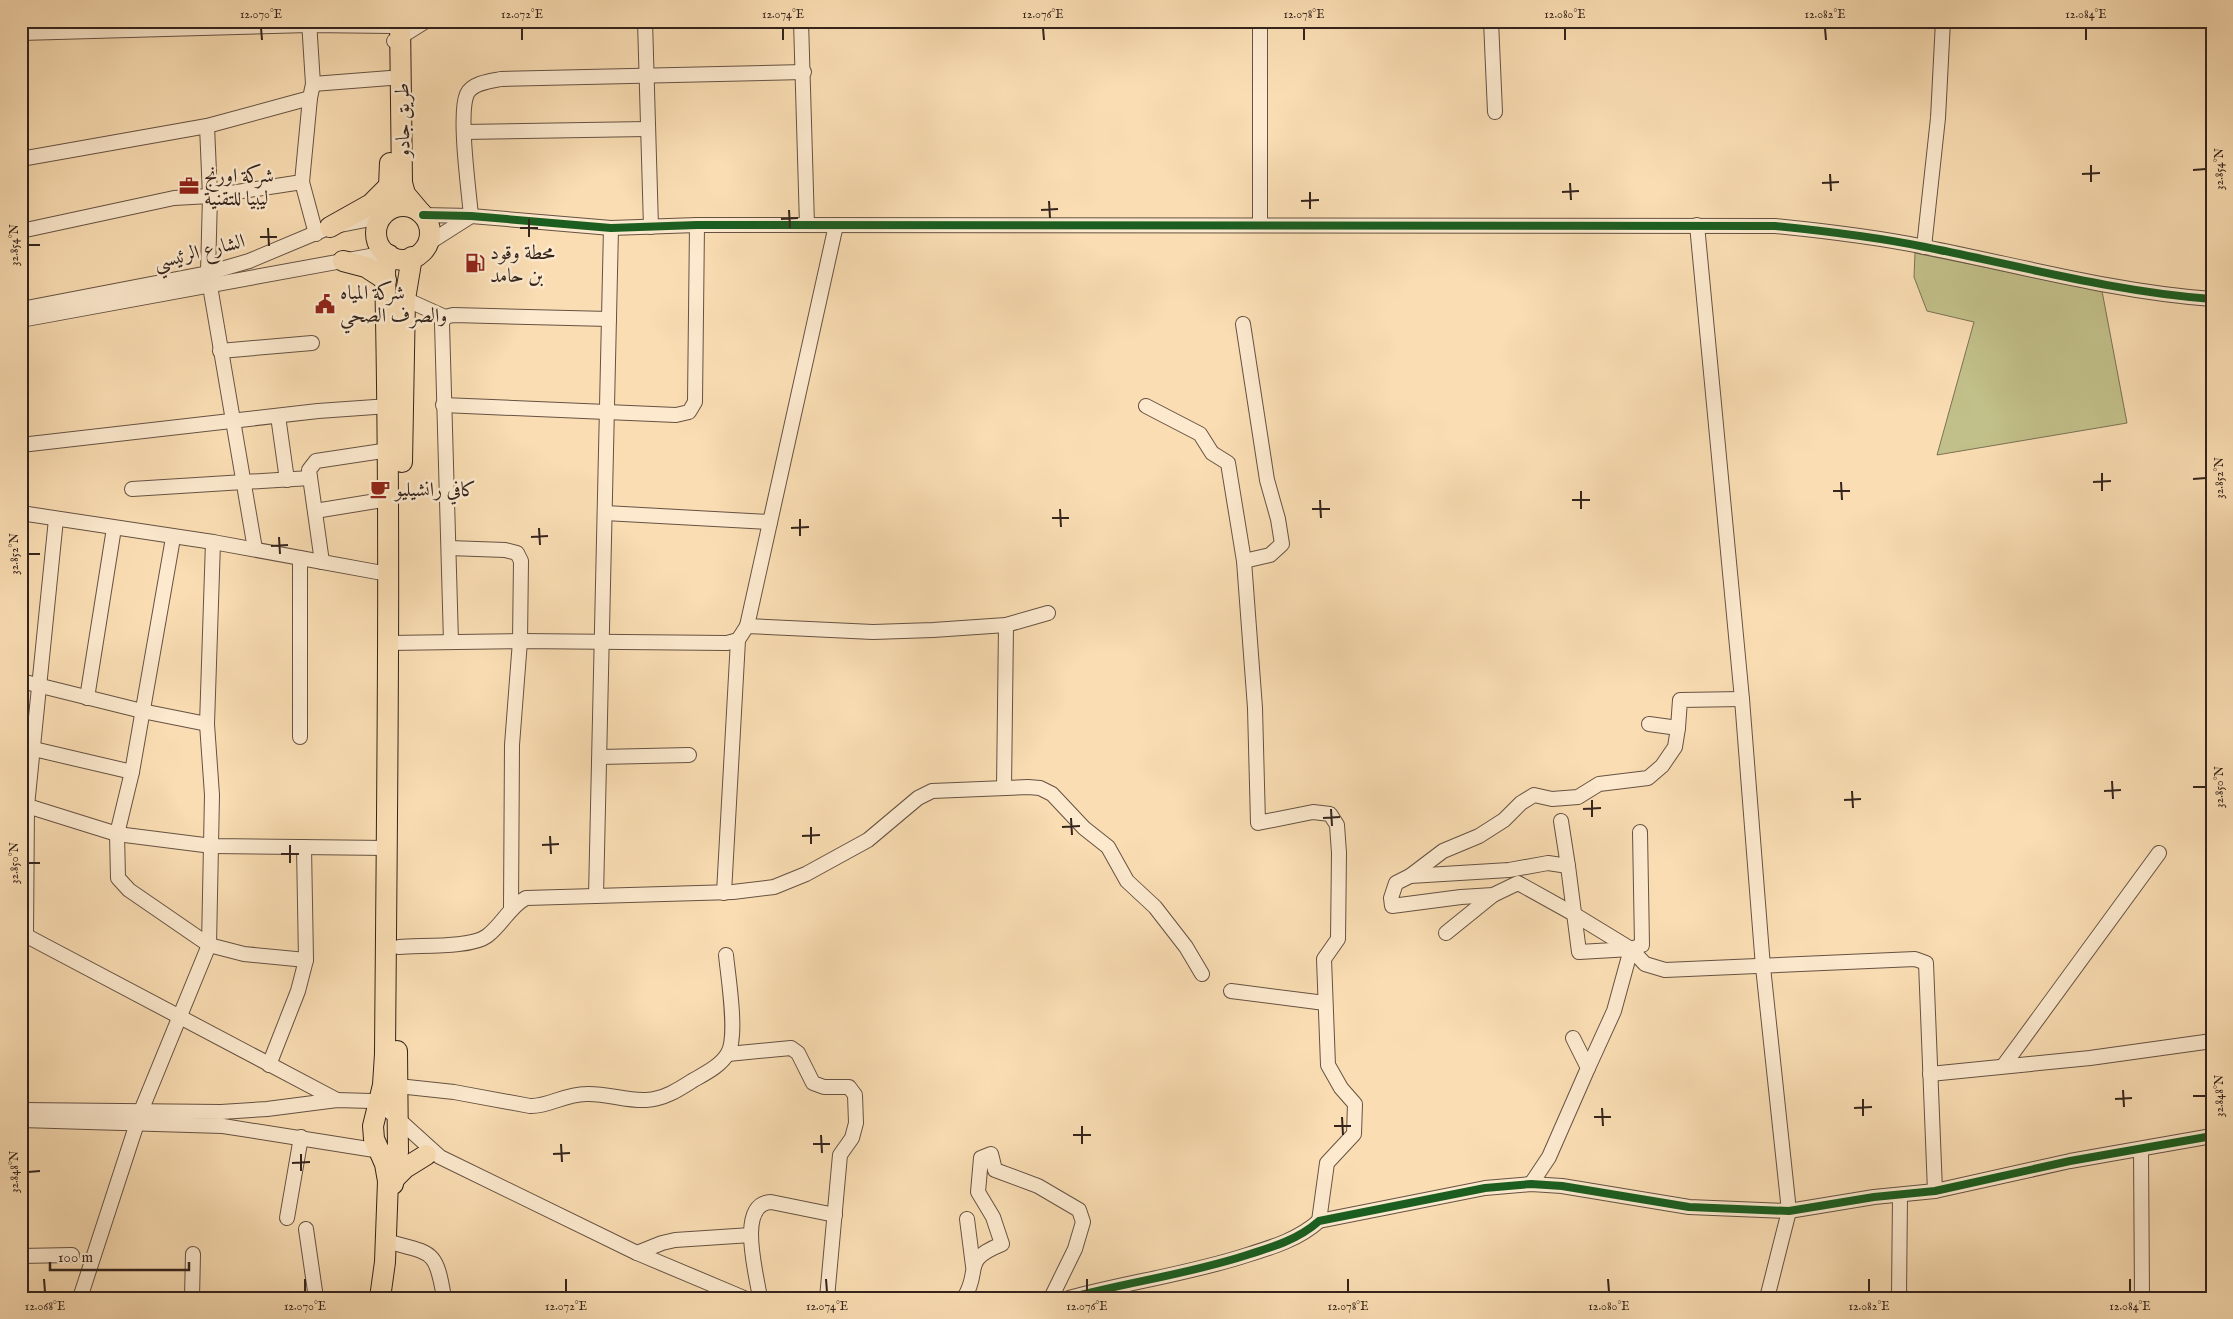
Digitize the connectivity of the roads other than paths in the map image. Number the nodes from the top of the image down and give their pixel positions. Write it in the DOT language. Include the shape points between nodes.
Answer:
graph roads {
  1 [pos="426,21"];
  2 [pos="645,21"];
  3 [pos="801,21"];
  4 [pos="1260,21"];
  5 [pos="1491,21"];
  6 [pos="1942,21"];
  7 [pos="309,23"];
  8 [pos="198,25"];
  9 [pos="395,30"];
  10 [pos="21,34"];
  11 [pos="804,72"];
  12 [pos="645,76"];
  13 [pos="390,78"];
  14 [pos="313,84"];
  15 [pos="310,98"];
  16 [pos="1495,112"];
  17 [pos="207,126"];
  18 [pos="647,129"];
  19 [pos="464,132"];
  20 [pos="21,159"];
  21 [pos="302,182"];
  22 [pos="390,185"];
  23 [pos="210,196"];
  24 [pos="385,214"];
  25 [pos="422,214"];
  26 [pos="472,216"];
  27 [pos="697,225"];
  28 [pos="807,225"];
  29 [pos="836,225"];
  30 [pos="1260,225"];
  31 [pos="1697,225"];
  32 [pos="650,227"];
  33 [pos="612,228"];
  34 [pos="21,231"];
  35 [pos="323,231"];
  36 [pos="1924,247"];
  37 [pos="420,251"];
  38 [pos="388,254"];
  39 [pos="343,261"];
  40 [pos="209,279"];
  41 [pos="386,280"];
  42 [pos="404,299"];
  43 [pos="2212,299"];
  44 [pos="21,309"];
  45 [pos="445,317"];
  46 [pos="609,319"];
  47 [pos="21,320"];
  48 [pos="1243,324"];
  49 [pos="312,343"];
  50 [pos="220,351"];
  51 [pos="443,405"];
  52 [pos="389,406"];
  53 [pos="1146,406"];
  54 [pos="607,413"];
  55 [pos="278,416"];
  56 [pos="232,422"];
  57 [pos="21,445"];
  58 [pos="389,450"];
  59 [pos="310,478"];
  60 [pos="287,480"];
  61 [pos="243,484"];
  62 [pos="132,489"];
  63 [pos="388,499"];
  64 [pos="315,511"];
  65 [pos="21,513"];
  66 [pos="605,513"];
  67 [pos="56,519"];
  68 [pos="770,522"];
  69 [pos="114,528"];
  70 [pos="173,538"];
  71 [pos="213,542"];
  72 [pos="449,548"];
  73 [pos="255,549"];
  74 [pos="300,558"];
  75 [pos="1244,561"];
  76 [pos="322,562"];
  77 [pos="388,574"];
  78 [pos="1048,613"];
  79 [pos="1006,625"];
  80 [pos="747,626"];
  81 [pos="738,640"];
  82 [pos="520,641"];
  83 [pos="395,642"];
  84 [pos="451,642"];
  85 [pos="603,642"];
  86 [pos="21,681"];
  87 [pos="38,685"];
  88 [pos="87,698"];
  89 [pos="1742,699"];
  90 [pos="142,711"];
  91 [pos="208,724"];
  92 [pos="1649,724"];
  93 [pos="1678,728"];
  94 [pos="300,737"];
  95 [pos="28,748"];
  96 [pos="690,755"];
  97 [pos="600,757"];
  98 [pos="132,772"];
  99 [pos="1004,788"];
  100 [pos="24,805"];
  101 [pos="1562,821"];
  102 [pos="1640,832"];
  103 [pos="118,834"];
  104 [pos="212,846"];
  105 [pos="304,847"];
  106 [pos="388,848"];
  107 [pos="2159,854"];
  108 [pos="24,863"];
  109 [pos="1568,866"];
  110 [pos="1410,876"];
  111 [pos="724,893"];
  112 [pos="1493,895"];
  113 [pos="596,896"];
  114 [pos="511,910"];
  115 [pos="1572,912"];
  116 [pos="1446,933"];
  117 [pos="24,934"];
  118 [pos="209,945"];
  119 [pos="399,947"];
  120 [pos="1631,949"];
  121 [pos="726,955"];
  122 [pos="306,960"];
  123 [pos="1763,968"];
  124 [pos="1202,974"];
  125 [pos="1231,991"];
  126 [pos="1325,1003"];
  127 [pos="179,1018"];
  128 [pos="1573,1038"];
  129 [pos="2212,1041"];
  130 [pos="728,1054"];
  131 [pos="269,1065"];
  132 [pos="2004,1066"];
  133 [pos="1588,1068"];
  134 [pos="1930,1074"];
  135 [pos="398,1086"];
  136 [pos="337,1100"];
  137 [pos="378,1102"];
  138 [pos="21,1110"];
  139 [pos="139,1117"];
  140 [pos="21,1120"];
  141 [pos="398,1120"];
  142 [pos="2212,1136"];
  143 [pos="301,1137"];
  144 [pos="2141,1149"];
  145 [pos="389,1152"];
  146 [pos="433,1156"];
  147 [pos="395,1178"];
  148 [pos="1531,1184"];
  149 [pos="1935,1191"];
  150 [pos="1900,1195"];
  151 [pos="388,1206"];
  152 [pos="1790,1212"];
  153 [pos="834,1215"];
  154 [pos="287,1218"];
  155 [pos="967,1219"];
  156 [pos="1319,1221"];
  157 [pos="306,1229"];
  158 [pos="751,1235"];
  159 [pos="386,1240"];
  160 [pos="637,1253"];
  161 [pos="193,1254"];
  162 [pos="72,1255"];
  163 [pos="21,1256"];
  164 [pos="972,1266"];
  165 [pos="80,1298"];
  166 [pos="192,1298"];
  167 [pos="316,1298"];
  168 [pos="380,1298"];
  169 [pos="444,1298"];
  170 [pos="744,1298"];
  171 [pos="760,1298"];
  172 [pos="826,1298"];
  173 [pos="964,1298"];
  174 [pos="1051,1298"];
  175 [pos="1069,1298"];
  176 [pos="1767,1298"];
  177 [pos="1899,1298"];
  178 [pos="2142,1298"];
  1 -- 9 [label="street"];
  2 -- 12 [label="street"];
  3 -- 11 [label="street"];
  4 -- 30 [label="street"];
  5 -- 16 [label="street"];
  6 -- 36 [label="street" via="1937,126"];
  7 -- 8 [label="street"];
  7 -- 9 [label="street"];
  7 -- 14 [label="street"];
  8 -- 10 [label="street"];
  9 -- 13 [label="highway, طريق جادو"];
  9 -- 25 [label="highway, طريق جادو" via="402,183 405,194"];
  11 -- 12 [label="street"];
  11 -- 28 [label="street"];
  12 -- 18 [label="street"];
  12 -- 19 [label="street" via="486,82 473,87 467,94"];
  13 -- 14 [label="street"];
  13 -- 22 [label="highway, طريق جادو"];
  14 -- 15 [label="street"];
  15 -- 17 [label="street"];
  15 -- 21 [label="street"];
  17 -- 20 [label="street"];
  17 -- 23 [label="street"];
  18 -- 19 [label="street"];
  18 -- 32 [label="street"];
  19 -- 26 [label="street"];
  21 -- 23 [label="street"];
  21 -- 35 [label="street"];
  22 -- 24 [label="highway, طريق جادو"];
  22 -- 35 [label="highway" via="371,204"];
  23 -- 34 [label="street" via="140,204"];
  23 -- 40 [label="street"];
  24 -- 25 [label="highway" via="407,206"];
  24 -- 35 [label="street, الشارع الرئيسي"];
  24 -- 38 [label="highway" via="376,236"];
  25 -- 26 [label="street"];
  25 -- 37 [label="highway" via="430,232"];
  26 -- 33 [label="street"];
  26 -- 37 [label="street"];
  27 -- 28 [label="street"];
  27 -- 32 [label="street"];
  27 -- 54 [label="street" via="695,402 689,412 676,416"];
  28 -- 29 [label="street"];
  29 -- 30 [label="street"];
  29 -- 68 [label="street"];
  30 -- 31 [label="street"];
  31 -- 36 [label="street" via="1775,226 1844,233"];
  31 -- 89 [label="street"];
  32 -- 33 [label="street"];
  33 -- 46 [label="street"];
  35 -- 40 [label="street, الشارع الرئيسي"];
  36 -- 43 [label="street" via="2133,291"];
  37 -- 38 [label="highway" via="401,259"];
  37 -- 42 [label="highway"];
  38 -- 39 [label="street, الشارع الرئيسي"];
  38 -- 41 [label="highway"];
  39 -- 40 [label="street, الشارع الرئيسي"];
  39 -- 41 [label="highway" via="366,267"];
  40 -- 44 [label="street, الشارع الرئيسي"];
  40 -- 47 [label="street, الشارع الرئيسي"];
  40 -- 50 [label="street"];
  41 -- 52 [label="highway"];
  42 -- 45 [label="street"];
  42 -- 83 [label="highway"];
  45 -- 46 [label="street"];
  45 -- 51 [label="street" via="442,323"];
  46 -- 54 [label="street"];
  48 -- 75 [label="street" via="1267,480 1282,544 1270,555"];
  49 -- 50 [label="street"];
  50 -- 56 [label="street"];
  51 -- 54 [label="street"];
  51 -- 72 [label="street"];
  52 -- 55 [label="street"];
  52 -- 58 [label="highway"];
  53 -- 75 [label="street" via="1200,434 1212,453 1228,463"];
  54 -- 66 [label="street"];
  55 -- 56 [label="street"];
  55 -- 60 [label="street"];
  56 -- 57 [label="street"];
  56 -- 61 [label="street"];
  58 -- 59 [label="street" via="316,461 309,470"];
  58 -- 63 [label="highway"];
  59 -- 60 [label="street"];
  59 -- 64 [label="street"];
  60 -- 61 [label="street"];
  61 -- 62 [label="street"];
  61 -- 73 [label="street"];
  63 -- 64 [label="street"];
  63 -- 77 [label="highway"];
  64 -- 76 [label="street"];
  65 -- 67 [label="street"];
  66 -- 68 [label="street"];
  66 -- 85 [label="street"];
  67 -- 69 [label="street"];
  67 -- 87 [label="street"];
  68 -- 80 [label="street"];
  69 -- 70 [label="street"];
  69 -- 88 [label="street"];
  70 -- 71 [label="street"];
  70 -- 90 [label="street"];
  71 -- 73 [label="street"];
  71 -- 91 [label="street"];
  72 -- 82 [label="street" via="517,553 521,561"];
  72 -- 84 [label="street"];
  73 -- 74 [label="street"];
  74 -- 76 [label="street"];
  74 -- 94 [label="street"];
  75 -- 126 [label="street" via="1255,708 1258,823 1313,812 1330,814 1337,825 1338,939 1324,959"];
  76 -- 77 [label="street"];
  77 -- 83 [label="highway"];
  78 -- 79 [label="street"];
  79 -- 80 [label="street" via="873,632"];
  79 -- 99 [label="street"];
  80 -- 81 [label="street"];
  81 -- 85 [label="street" via="727,643"];
  81 -- 111 [label="street"];
  82 -- 84 [label="street"];
  82 -- 85 [label="street"];
  82 -- 114 [label="street" via="512,745"];
  83 -- 84 [label="street"];
  83 -- 106 [label="highway"];
  83 -- 119 [label="highway"];
  85 -- 97 [label="street"];
  86 -- 87 [label="street"];
  87 -- 88 [label="street"];
  87 -- 95 [label="street"];
  88 -- 90 [label="street"];
  89 -- 93 [label="street" via="1680,700"];
  89 -- 123 [label="street"];
  90 -- 91 [label="street"];
  90 -- 98 [label="street"];
  91 -- 104 [label="street"];
  92 -- 93 [label="street"];
  93 -- 110 [label="street" via="1675,747 1662,766 1648,778 1599,784 1578,797 1552,799 1534,795 1480,836 1443,851"];
  95 -- 98 [label="street"];
  95 -- 100 [label="street"];
  96 -- 97 [label="street"];
  97 -- 113 [label="street"];
  98 -- 103 [label="street"];
  99 -- 111 [label="street" via="932,791 918,798 868,840 797,878 774,887"];
  99 -- 124 [label="street" via="1040,788 1052,794 1084,828 1108,847 1127,881 1156,906"];
  100 -- 103 [label="street"];
  100 -- 108 [label="street"];
  101 -- 109 [label="street"];
  102 -- 120 [label="street" via="1642,945"];
  103 -- 104 [label="street"];
  103 -- 118 [label="street" via="117,870 121,884"];
  104 -- 105 [label="street"];
  104 -- 118 [label="street"];
  105 -- 106 [label="street"];
  105 -- 122 [label="street"];
  106 -- 137 [label="highway" via="385,1054"];
  107 -- 132 [label="street"];
  108 -- 117 [label="street"];
  109 -- 110 [label="street" via="1548,863 1509,870"];
  109 -- 115 [label="street"];
  110 -- 112 [label="street" via="1396,883 1392,906"];
  111 -- 113 [label="street"];
  112 -- 115 [label="street" via="1518,883"];
  112 -- 116 [label="street"];
  113 -- 114 [label="street" via="526,898"];
  114 -- 119 [label="street" via="493,931 479,940"];
  115 -- 120 [label="street"];
  115 -- 120 [label="street" via="1578,952"];
  117 -- 127 [label="street"];
  118 -- 122 [label="street" via="244,954"];
  118 -- 127 [label="street"];
  119 -- 135 [label="highway"];
  120 -- 123 [label="street" via="1645,964 1664,970"];
  120 -- 133 [label="street" via="1614,1011"];
  121 -- 130 [label="street" via="732,1016"];
  122 -- 131 [label="street" via="298,991"];
  123 -- 134 [label="street" via="1923,961 1927,966"];
  123 -- 152 [label="street"];
  125 -- 126 [label="street"];
  126 -- 156 [label="street" via="1328,1065 1355,1104 1354,1134 1327,1163"];
  127 -- 131 [label="street"];
  127 -- 139 [label="street"];
  128 -- 133 [label="street"];
  129 -- 132 [label="street"];
  130 -- 135 [label="street" via="719,1064 675,1092 646,1100 587,1094 530,1106"];
  130 -- 153 [label="street" via="791,1048 798,1053 818,1087 842,1086 853,1090 855,1132 840,1155"];
  131 -- 136 [label="street"];
  132 -- 134 [label="street"];
  133 -- 148 [label="street" via="1548,1157"];
  134 -- 149 [label="street"];
  135 -- 141 [label="highway"];
  136 -- 137 [label="street"];
  136 -- 139 [label="street" via="267,1109"];
  137 -- 141 [label="street"];
  137 -- 145 [label="highway" via="374,1139"];
  138 -- 139 [label="street"];
  139 -- 140 [label="street"];
  139 -- 143 [label="street"];
  139 -- 165 [label="street"];
  141 -- 145 [label="highway"];
  141 -- 146 [label="street"];
  142 -- 144 [label="street"];
  143 -- 145 [label="street"];
  143 -- 154 [label="street"];
  144 -- 149 [label="street"];
  144 -- 178 [label="street"];
  145 -- 146 [label="street"];
  145 -- 147 [label="highway"];
  145 -- 151 [label="highway"];
  146 -- 147 [label="highway" via="405,1168"];
  146 -- 160 [label="street"];
  147 -- 151 [label="highway"];
  148 -- 152 [label="street" via="1571,1187 1689,1207"];
  148 -- 156 [label="street" via="1485,1188"];
  149 -- 150 [label="street"];
  150 -- 152 [label="street" via="1837,1202"];
  150 -- 177 [label="street"];
  151 -- 159 [label="highway"];
  152 -- 176 [label="street"];
  153 -- 158 [label="street" via="763,1202 752,1216"];
  153 -- 172 [label="street"];
  155 -- 164 [label="street"];
  156 -- 175 [label="street" via="1306,1233 1239,1258"];
  157 -- 167 [label="street"];
  158 -- 160 [label="street" via="675,1240"];
  158 -- 171 [label="street"];
  159 -- 168 [label="highway"];
  159 -- 169 [label="street" via="426,1253 433,1259 441,1274"];
  160 -- 170 [label="street"];
  161 -- 166 [label="street"];
  162 -- 163 [label="street"];
  164 -- 173 [label="street"];
  164 -- 174 [label="street" via="982,1252 1002,1244 993,1217 978,1192 981,1158 991,1154 995,1170 1038,1186 1079,1210 1083,1222 1075,1249"];
}
